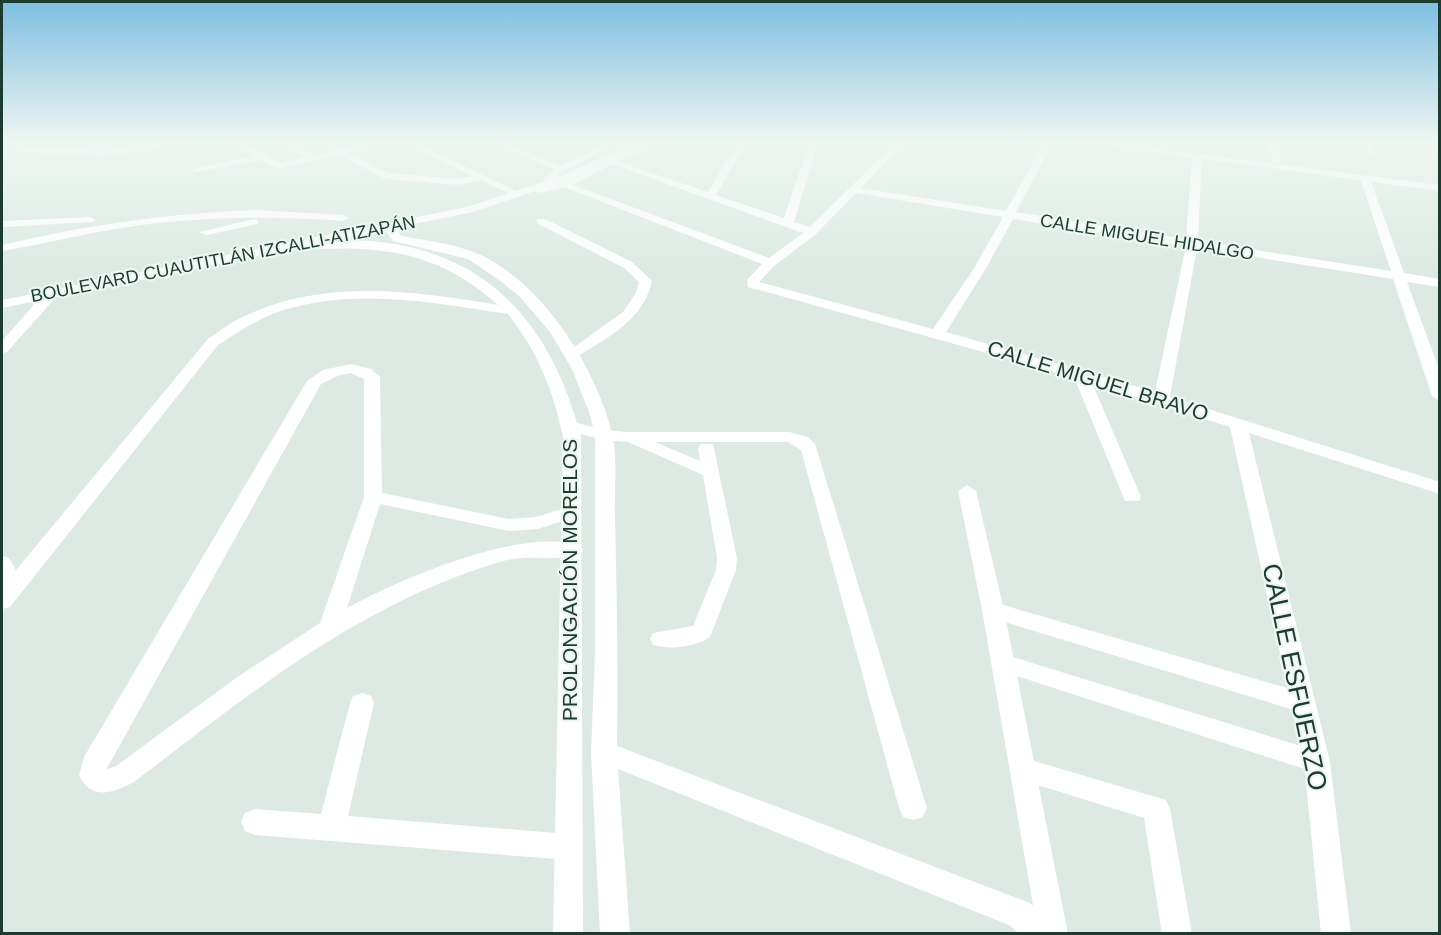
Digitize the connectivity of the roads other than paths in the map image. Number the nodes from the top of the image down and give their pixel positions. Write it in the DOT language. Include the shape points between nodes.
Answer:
graph roads {
  1 [pos="499,185"];
  2 [pos="535,185"];
  3 [pos="550,185"];
  4 [pos="564,185"];
  5 [pos="679,185"];
  6 [pos="717,185"];
  7 [pos="801,185"];
  8 [pos="859,185"];
  9 [pos="1025,185"];
  10 [pos="1193,185"];
  11 [pos="1367,185"];
  12 [pos="1415,185"];
  13 [pos="1440,188"];
  14 [pos="538,190"];
  15 [pos="854,190"];
  16 [pos="515,192"];
  17 [pos="711,195"];
  18 [pos="170,202"];
  19 [pos="294,214"];
  20 [pos="1008,215"];
  21 [pos="174,218"];
  22 [pos="343,218"];
  23 [pos="124,221"];
  24 [pos="541,221"];
  25 [pos="788,223"];
  26 [pos="2,224"];
  27 [pos="399,224"];
  28 [pos="206,232"];
  29 [pos="812,232"];
  30 [pos="1192,244"];
  31 [pos="282,247"];
  32 [pos="2,248"];
  33 [pos="770,263"];
  34 [pos="1398,277"];
  35 [pos="1440,283"];
  36 [pos="52,293"];
  37 [pos="2,295"];
  38 [pos="2,304"];
  39 [pos="512,311"];
  40 [pos="938,333"];
  41 [pos="2,349"];
  42 [pos="573,353"];
  43 [pos="1081,374"];
  44 [pos="1440,396"];
  45 [pos="1162,399"];
  46 [pos="1238,423"];
  47 [pos="570,426"];
  48 [pos="615,436"];
  49 [pos="707,448"];
  50 [pos="711,472"];
  51 [pos="1440,488"];
  52 [pos="967,491"];
  53 [pos="1132,496"];
  54 [pos="373,497"];
  55 [pos="571,512"];
  56 [pos="509,525"];
  57 [pos="573,550"];
  58 [pos="505,554"];
  59 [pos="2,563"];
  60 [pos="8,593"];
  61 [pos="993,610"];
  62 [pos="330,627"];
  63 [pos="661,639"];
  64 [pos="1003,663"];
  65 [pos="362,703"];
  66 [pos="1304,703"];
  67 [pos="604,752"];
  68 [pos="1317,762"];
  69 [pos="1024,770"];
  70 [pos="913,808"];
  71 [pos="255,822"];
  72 [pos="330,828"];
  73 [pos="569,847"];
  74 [pos="568,933"];
  75 [pos="615,933"];
  76 [pos="1044,933"];
  77 [pos="1053,933"];
  78 [pos="1177,933"];
  79 [pos="1336,933"];
  1 -- 16 [label="street"];
  2 -- 16 [label="street, BOULEVARD CUAUTITLÁN IZCALLI-ATIZAPÁN"];
  3 -- 14 [label="street, BOULEVARD CUAUTITLÁN IZCALLI-ATIZAPÁN"];
  4 -- 14 [label="street"];
  4 -- 33 [label="street"];
  5 -- 17 [label="street"];
  6 -- 17 [label="street"];
  7 -- 25 [label="street"];
  8 -- 15 [label="street"];
  9 -- 20 [label="street"];
  10 -- 30 [label="street"];
  11 -- 34 [label="street"];
  12 -- 13 [label="street"];
  14 -- 16 [label="street, BOULEVARD CUAUTITLÁN IZCALLI-ATIZAPÁN"];
  15 -- 20 [label="street, CALLE MIGUEL HIDALGO"];
  15 -- 29 [label="street"];
  16 -- 27 [label="street, BOULEVARD CUAUTITLÁN IZCALLI-ATIZAPÁN" via="469,210"];
  16 -- 37 [label="street, BOULEVARD CUAUTITLÁN IZCALLI-ATIZAPÁN"];
  17 -- 25 [label="street"];
  18 -- 21 [label="street"];
  19 -- 21 [label="street"];
  19 -- 22 [label="street"];
  19 -- 28 [label="street"];
  20 -- 30 [label="street, CALLE MIGUEL HIDALGO"];
  20 -- 40 [label="street" via="980,270"];
  21 -- 23 [label="street"];
  23 -- 26 [label="street"];
  23 -- 32 [label="street"];
  24 -- 42 [label="street" via="628,266 646,281 639,301 624,317"];
  25 -- 29 [label="street"];
  27 -- 31 [label="street, BOULEVARD CUAUTITLÁN IZCALLI-ATIZAPÁN"];
  27 -- 42 [label="street, PROLONGACIÓN MORELOS" via="392,231 396,238 488,263 527,295"];
  29 -- 33 [label="street"];
  30 -- 34 [label="street, CALLE MIGUEL HIDALGO"];
  30 -- 45 [label="street"];
  31 -- 36 [label="street, BOULEVARD CUAUTITLÁN IZCALLI-ATIZAPÁN"];
  31 -- 39 [label="street, PROLONGACIÓN MORELOS" via="344,244 417,253 479,279"];
  33 -- 40 [label="street, CALLE MIGUEL BRAVO" via="753,284"];
  34 -- 35 [label="street, CALLE MIGUEL HIDALGO"];
  34 -- 44 [label="street"];
  36 -- 38 [label="street, BOULEVARD CUAUTITLÁN IZCALLI-ATIZAPÁN"];
  36 -- 41 [label="street"];
  39 -- 47 [label="street, PROLONGACIÓN MORELOS" via="532,333 555,376"];
  39 -- 60 [label="street" via="398,295 346,294 283,305 244,322 213,342"];
  40 -- 43 [label="street, CALLE MIGUEL BRAVO"];
  42 -- 48 [label="street, PROLONGACIÓN MORELOS"];
  43 -- 45 [label="street, CALLE MIGUEL BRAVO"];
  43 -- 53 [label="street"];
  45 -- 46 [label="street, CALLE MIGUEL BRAVO"];
  46 -- 51 [label="street, CALLE MIGUEL BRAVO"];
  46 -- 66 [label="street, CALLE ESFUERZO"];
  47 -- 48 [label="street"];
  47 -- 55 [label="street, PROLONGACIÓN MORELOS"];
  48 -- 50 [label="street"];
  48 -- 67 [label="street, PROLONGACIÓN MORELOS"];
  48 -- 70 [label="street" via="789,437 809,448"];
  49 -- 50 [label="street"];
  50 -- 63 [label="street" via="726,570 702,631 694,636"];
  52 -- 61 [label="street"];
  54 -- 56 [label="street"];
  54 -- 62 [label="street"];
  54 -- 62 [label="street" via="372,377 354,369 334,371 315,381 93,765 92,775 99,782 125,774 273,663"];
  55 -- 56 [label="street" via="538,523"];
  55 -- 57 [label="street, PROLONGACIÓN MORELOS"];
  56 -- 58 [label="street"];
  57 -- 58 [label="street"];
  57 -- 73 [label="street, PROLONGACIÓN MORELOS"];
  58 -- 62 [label="street" via="424,580"];
  59 -- 60 [label="street"];
  61 -- 64 [label="street"];
  61 -- 66 [label="street"];
  64 -- 68 [label="street"];
  64 -- 69 [label="street"];
  65 -- 72 [label="street"];
  66 -- 68 [label="street, CALLE ESFUERZO"];
  67 -- 75 [label="street, PROLONGACIÓN MORELOS"];
  67 -- 76 [label="street" via="1019,914"];
  68 -- 79 [label="street, CALLE ESFUERZO"];
  69 -- 77 [label="street"];
  69 -- 78 [label="street" via="1156,809"];
  71 -- 72 [label="street"];
  72 -- 73 [label="street"];
  73 -- 74 [label="street, PROLONGACIÓN MORELOS"];
}
